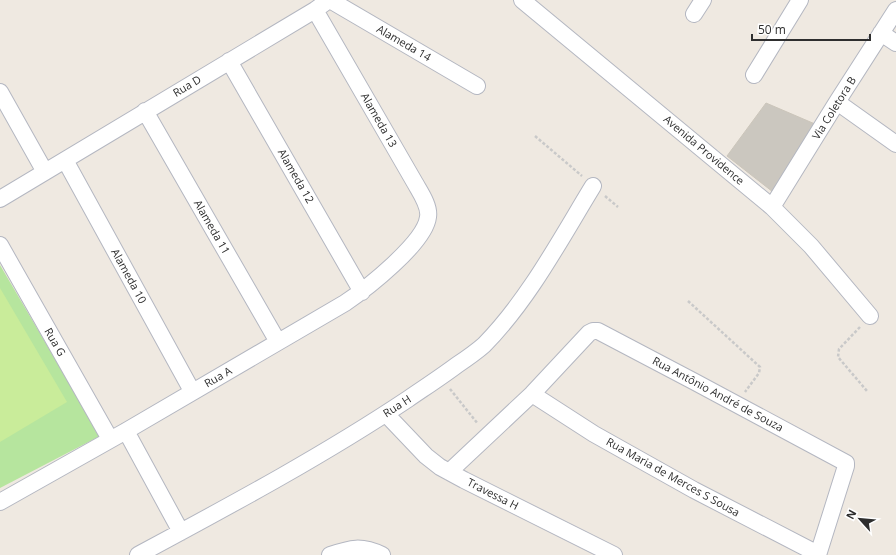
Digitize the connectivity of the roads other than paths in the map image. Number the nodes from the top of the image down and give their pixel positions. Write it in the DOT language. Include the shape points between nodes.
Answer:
graph roads {
  1 [pos="330,0"];
  2 [pos="522,0"];
  3 [pos="703,0"];
  4 [pos="800,0"];
  5 [pos="315,10"];
  6 [pos="896,10"];
  7 [pos="694,14"];
  8 [pos="881,33"];
  9 [pos="896,43"];
  10 [pos="229,61"];
  11 [pos="754,75"];
  12 [pos="477,86"];
  13 [pos="0,92"];
  14 [pos="836,102"];
  15 [pos="146,111"];
  16 [pos="896,144"];
  17 [pos="65,160"];
  18 [pos="45,172"];
  19 [pos="593,186"];
  20 [pos="0,199"];
  21 [pos="772,207"];
  22 [pos="422,233"];
  23 [pos="0,245"];
  24 [pos="362,292"];
  25 [pos="870,316"];
  26 [pos="278,342"];
  27 [pos="192,391"];
  28 [pos="532,394"];
  29 [pos="386,414"];
  30 [pos="126,431"];
  31 [pos="110,439"];
  32 [pos="449,472"];
  33 [pos="0,502"];
  34 [pos="181,532"];
  35 [pos="138,555"];
  36 [pos="330,555"];
  37 [pos="382,555"];
  38 [pos="614,555"];
  39 [pos="818,555"];
  1 -- 5 [label="street, Rua D"];
  1 -- 12 [label="street, Alameda 14"];
  2 -- 21 [label="street, Avenida Providence"];
  3 -- 7 [label="street"];
  4 -- 11 [label="street"];
  5 -- 10 [label="street, Rua D"];
  5 -- 22 [label="street, Alameda 13" via="423,198 428,217"];
  6 -- 8 [label="street, Via Coletora B"];
  8 -- 9 [label="street"];
  8 -- 14 [label="street, Via Coletora B"];
  10 -- 15 [label="street, Rua D"];
  10 -- 24 [label="street, Alameda 12"];
  13 -- 18 [label="street"];
  14 -- 16 [label="street"];
  14 -- 21 [label="street, Via Coletora B"];
  15 -- 17 [label="street, Rua D"];
  15 -- 26 [label="street, Alameda 11"];
  17 -- 18 [label="street, Rua D"];
  17 -- 27 [label="street, Alameda 10"];
  18 -- 20 [label="street, Rua D"];
  19 -- 29 [label="street, Rua H" via="538,274 500,328 482,346"];
  21 -- 25 [label="street, Avenida Providence" via="812,246"];
  22 -- 24 [label="street, Rua A"];
  23 -- 31 [label="street, Rua G"];
  24 -- 26 [label="street, Rua A"];
  26 -- 27 [label="street, Rua A"];
  27 -- 30 [label="street, Rua A"];
  28 -- 32 [label="street"];
  28 -- 39 [label="street, Rua Maria de Merces S Sousa" via="594,434"];
  28 -- 39 [label="street, Rua Antônio André de Souza" via="589,333 594,331 736,403 846,463"];
  29 -- 32 [label="street, Travessa H" via="426,456"];
  29 -- 34 [label="street, Rua H" via="271,483"];
  30 -- 31 [label="street, Rua A"];
  30 -- 34 [label="street"];
  31 -- 33 [label="street, Rua A"];
  32 -- 38 [label="street, Travessa H"];
  34 -- 35 [label="street, Rua H"];
  36 -- 37 [label="street" via="355,548 371,550"];
}
